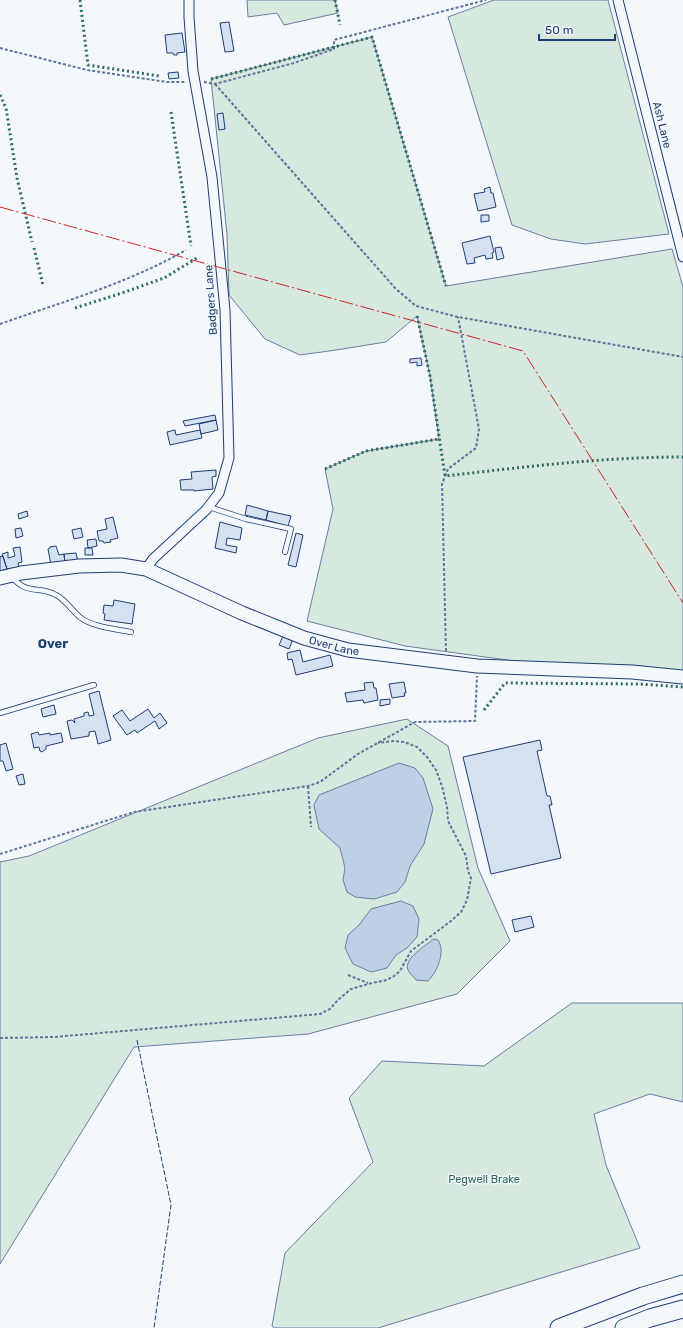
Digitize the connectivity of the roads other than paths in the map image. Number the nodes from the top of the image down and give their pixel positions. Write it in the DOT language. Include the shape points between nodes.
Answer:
graph roads {
  1 [pos="189,0"];
  2 [pos="618,0"];
  3 [pos="683,257"];
  4 [pos="209,506"];
  5 [pos="285,552"];
  6 [pos="146,569"];
  7 [pos="5,577"];
  8 [pos="131,632"];
  9 [pos="683,677"];
  10 [pos="94,685"];
  11 [pos="0,713"];
  12 [pos="683,1284"];
  13 [pos="683,1309"];
  14 [pos="559,1328"];
  15 [pos="624,1328"];
  1 -- 4 [label="street, Badgers Lane" via="195,82 212,177 225,310 229,458 219,493"];
  2 -- 3 [label="street, Ash Lane"];
  4 -- 5 [label="lane" via="246,519 291,529"];
  4 -- 6 [label="street, Badgers Lane" via="153,559"];
  6 -- 7 [label="street, Over Lane" via="105,564"];
  6 -- 9 [label="street, Over Lane" via="304,638 348,650 477,666 632,672"];
  7 -- 8 [label="lane" via="26,588 57,595 83,619"];
  10 -- 11 [label="lane"];
  12 -- 14 [label="highway" via="643,1296"];
  13 -- 15 [label="highway"];
}
